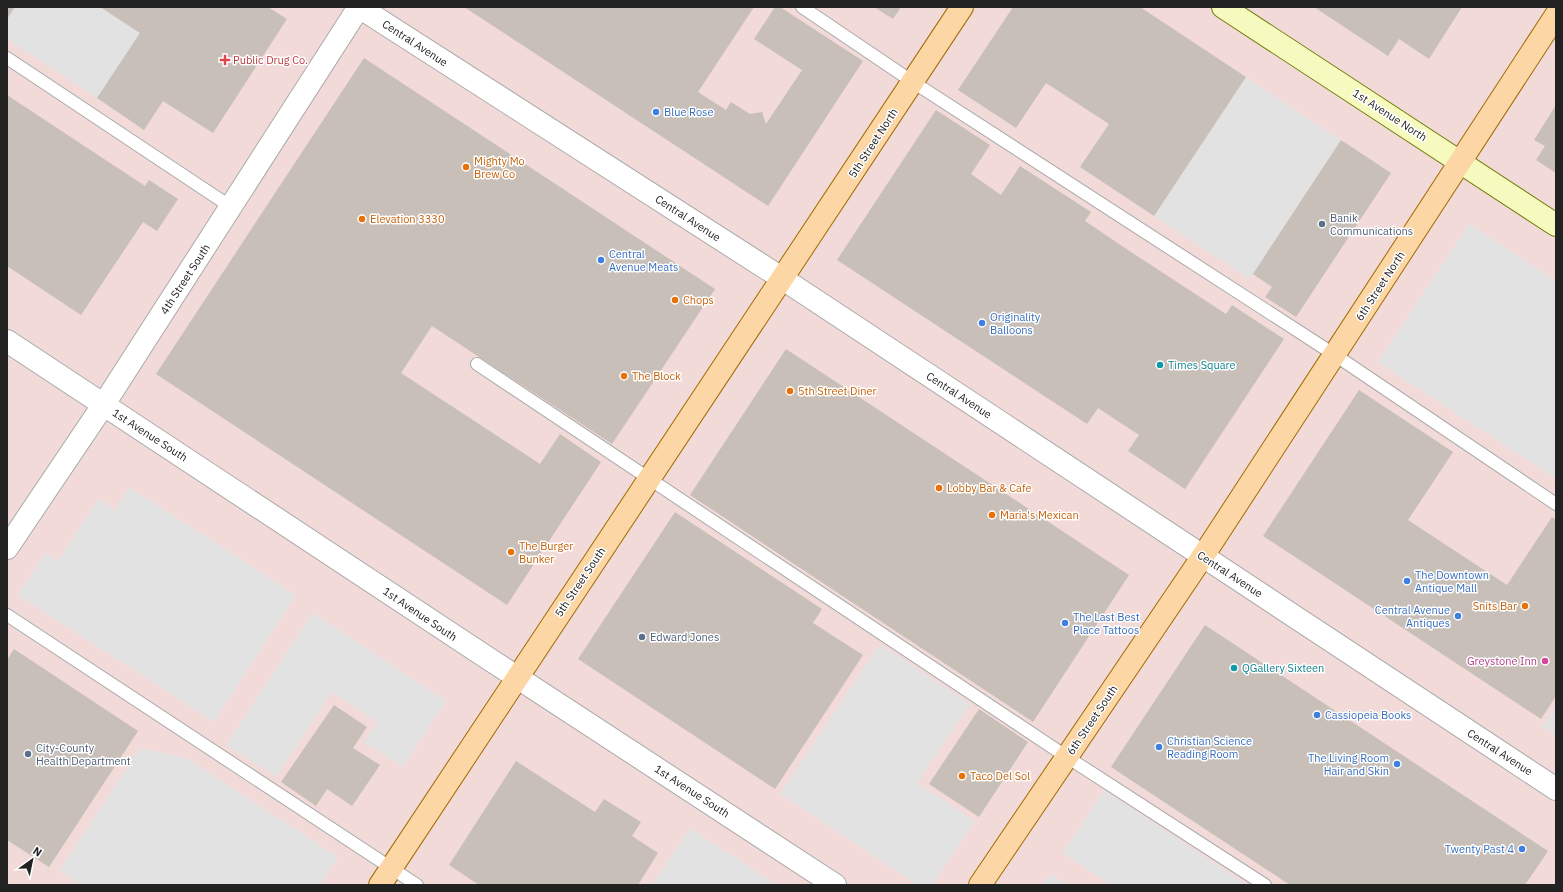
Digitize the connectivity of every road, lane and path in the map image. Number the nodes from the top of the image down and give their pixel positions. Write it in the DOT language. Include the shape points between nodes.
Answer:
graph roads {
  1 [pos="359,7"];
  2 [pos="802,7"];
  3 [pos="962,7"];
  4 [pos="1223,7"];
  5 [pos="1556,15"];
  6 [pos="7,58"];
  7 [pos="913,82"];
  8 [pos="1461,161"];
  9 [pos="231,207"];
  10 [pos="1556,225"];
  11 [pos="783,279"];
  12 [pos="7,341"];
  13 [pos="1335,354"];
  14 [pos="477,364"];
  15 [pos="104,404"];
  16 [pos="649,478"];
  17 [pos="1556,504"];
  18 [pos="7,548"];
  19 [pos="1203,556"];
  20 [pos="7,615"];
  21 [pos="517,677"];
  22 [pos="1067,757"];
  23 [pos="1556,789"];
  24 [pos="385,876"];
  25 [pos="417,885"];
  26 [pos="835,885"];
  27 [pos="980,885"];
  28 [pos="1265,885"];
  1 -- 9 [label="street, 4th Street South"];
  1 -- 11 [label="street, Central Avenue"];
  2 -- 7 [label="lane"];
  3 -- 7 [label="main road, 5th Street North"];
  4 -- 8 [label="main road, 1st Avenue North"];
  5 -- 8 [label="main road, 6th Street North"];
  6 -- 9 [label="lane"];
  7 -- 11 [label="main road, 5th Street North"];
  7 -- 13 [label="lane"];
  8 -- 10 [label="main road, 1st Avenue North"];
  8 -- 13 [label="main road, 6th Street North"];
  9 -- 15 [label="street, 4th Street South"];
  11 -- 16 [label="main road, 5th Street South"];
  11 -- 19 [label="street, Central Avenue"];
  12 -- 15 [label="street, 1st Avenue South"];
  13 -- 17 [label="lane"];
  13 -- 19 [label="main road, 6th Street North"];
  14 -- 16 [label="lane"];
  15 -- 18 [label="street, 4th Street South"];
  15 -- 21 [label="street, 1st Avenue South"];
  16 -- 21 [label="main road, 5th Street South"];
  16 -- 22 [label="lane"];
  19 -- 22 [label="main road, 6th Street South"];
  19 -- 23 [label="street, Central Avenue"];
  20 -- 24 [label="lane"];
  21 -- 24 [label="main road, 5th Street South"];
  21 -- 26 [label="street, 1st Avenue South"];
  22 -- 27 [label="main road, 6th Street South"];
  22 -- 28 [label="lane"];
  24 -- 25 [label="lane"];
}
